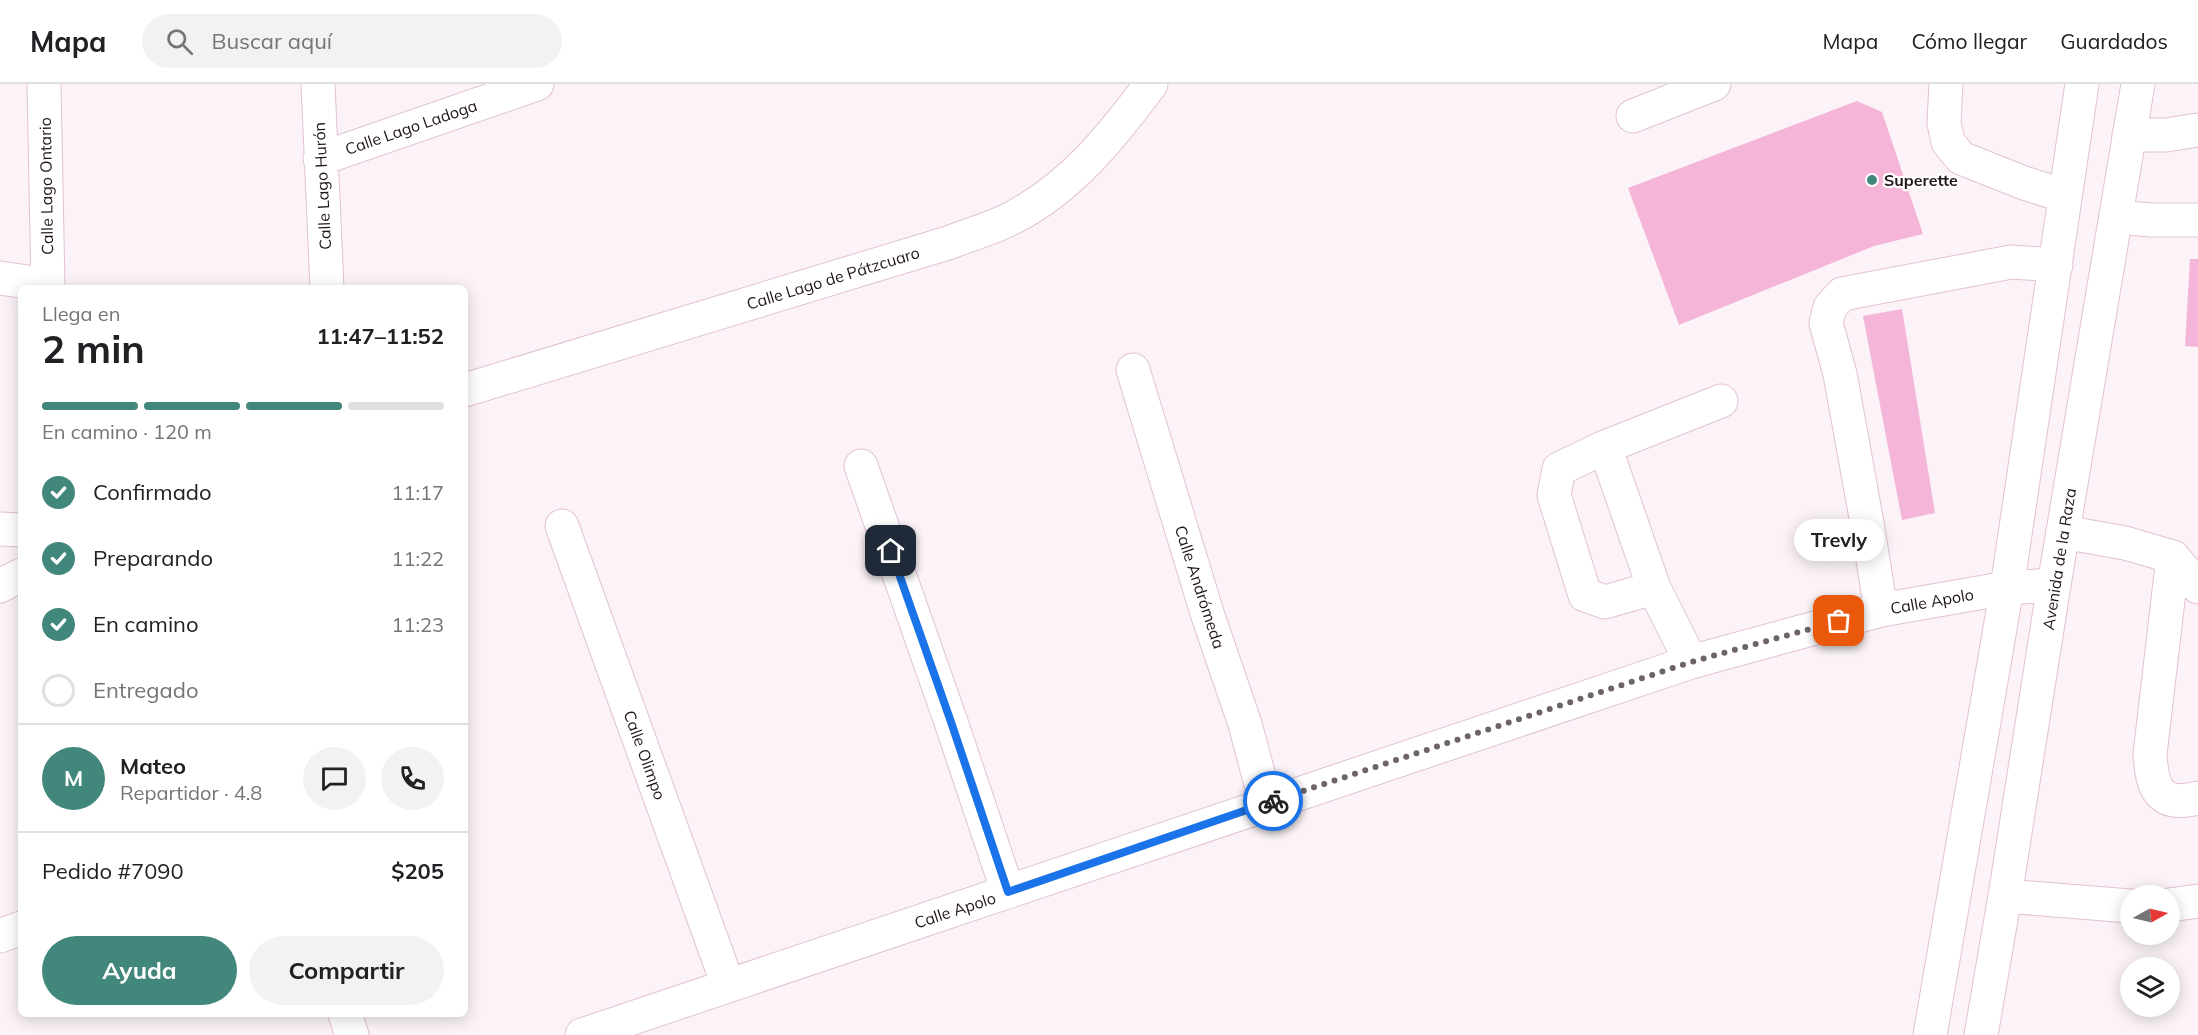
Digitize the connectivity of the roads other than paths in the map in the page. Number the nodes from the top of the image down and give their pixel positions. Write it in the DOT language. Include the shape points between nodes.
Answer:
graph roads {
  1 [pos="44,84"];
  2 [pos="318,84"];
  3 [pos="537,84"];
  4 [pos="1151,84"];
  5 [pos="1714,84"];
  6 [pos="1946,84"];
  7 [pos="2082,84"];
  8 [pos="2138,84"];
  9 [pos="1633,116"];
  10 [pos="2198,130"];
  11 [pos="2129,135"];
  12 [pos="320,159"];
  13 [pos="2065,196"];
  14 [pos="2116,217"];
  15 [pos="2198,219"];
  16 [pos="2056,265"];
  17 [pos="0,278"];
  18 [pos="42,285"];
  19 [pos="48,285"];
  20 [pos="327,285"];
  21 [pos="1133,370"];
  22 [pos="468,389"];
  23 [pos="1721,401"];
  24 [pos="1605,447"];
  25 [pos="861,466"];
  26 [pos="562,526"];
  27 [pos="0,529"];
  28 [pos="18,530"];
  29 [pos="2063,532"];
  30 [pos="2173,557"];
  31 [pos="18,577"];
  32 [pos="2054,585"];
  33 [pos="0,586"];
  34 [pos="2198,587"];
  35 [pos="1654,588"];
  36 [pos="2007,588"];
  37 [pos="1881,610"];
  38 [pos="1691,662"];
  39 [pos="2198,798"];
  40 [pos="1266,803"];
  41 [pos="1008,892"];
  42 [pos="2005,896"];
  43 [pos="2198,901"];
  44 [pos="2180,903"];
  45 [pos="2120,905"];
  46 [pos="18,929"];
  47 [pos="0,936"];
  48 [pos="729,985"];
  49 [pos="346,1017"];
  50 [pos="352,1035"];
  51 [pos="582,1035"];
  52 [pos="1930,1035"];
  53 [pos="1981,1035"];
  1 -- 19 [label="street, Calle Lago Ontario"];
  2 -- 12 [label="street, Calle Lago Hurón"];
  3 -- 12 [label="street, Calle Lago Ladoga"];
  4 -- 22 [label="street, Calle Lago de Pátzcuaro" via="1095,155 1049,196 1011,219 951,242"];
  5 -- 9 [label="street"];
  6 -- 13 [label="street" via="1944,123 1948,142 1961,158"];
  7 -- 13 [label="street"];
  8 -- 11 [label="street, Avenida de la Raza"];
  10 -- 11 [label="street"];
  11 -- 14 [label="street, Avenida de la Raza"];
  12 -- 20 [label="street, Calle Lago Hurón"];
  13 -- 16 [label="street"];
  14 -- 15 [label="street"];
  14 -- 29 [label="street, Avenida de la Raza"];
  16 -- 36 [label="street"];
  16 -- 37 [label="street" via="2011,261 1842,294 1830,307 1826,323 1840,374"];
  17 -- 18 [label="street"];
  21 -- 40 [label="street, Calle Andrómeda" via="1245,724"];
  23 -- 24 [label="street"];
  24 -- 35 [label="street"];
  24 -- 35 [label="street" via="1559,468 1554,495 1585,595 1605,602"];
  25 -- 41 [label="street"];
  26 -- 48 [label="street, Calle Olimpo"];
  27 -- 28 [label="street"];
  29 -- 30 [label="street" via="2125,543"];
  29 -- 32 [label="street, Avenida de la Raza"];
  30 -- 34 [label="street"];
  30 -- 39 [label="street" via="2151,773 2160,794 2168,799"];
  31 -- 33 [label="street"];
  32 -- 36 [label="street, Calle Apolo"];
  32 -- 42 [label="street, Avenida de la Raza"];
  35 -- 38 [label="street"];
  36 -- 37 [label="street, Calle Apolo"];
  36 -- 52 [label="street"];
  37 -- 38 [label="street, Calle Apolo"];
  38 -- 40 [label="street, Calle Apolo"];
  40 -- 41 [label="street, Calle Apolo"];
  41 -- 48 [label="street, Calle Apolo"];
  42 -- 45 [label="street"];
  42 -- 53 [label="street, Avenida de la Raza"];
  43 -- 44 [label="street"];
  46 -- 47 [label="street"];
  48 -- 51 [label="street, Calle Apolo"];
  49 -- 50 [label="street"];
}
